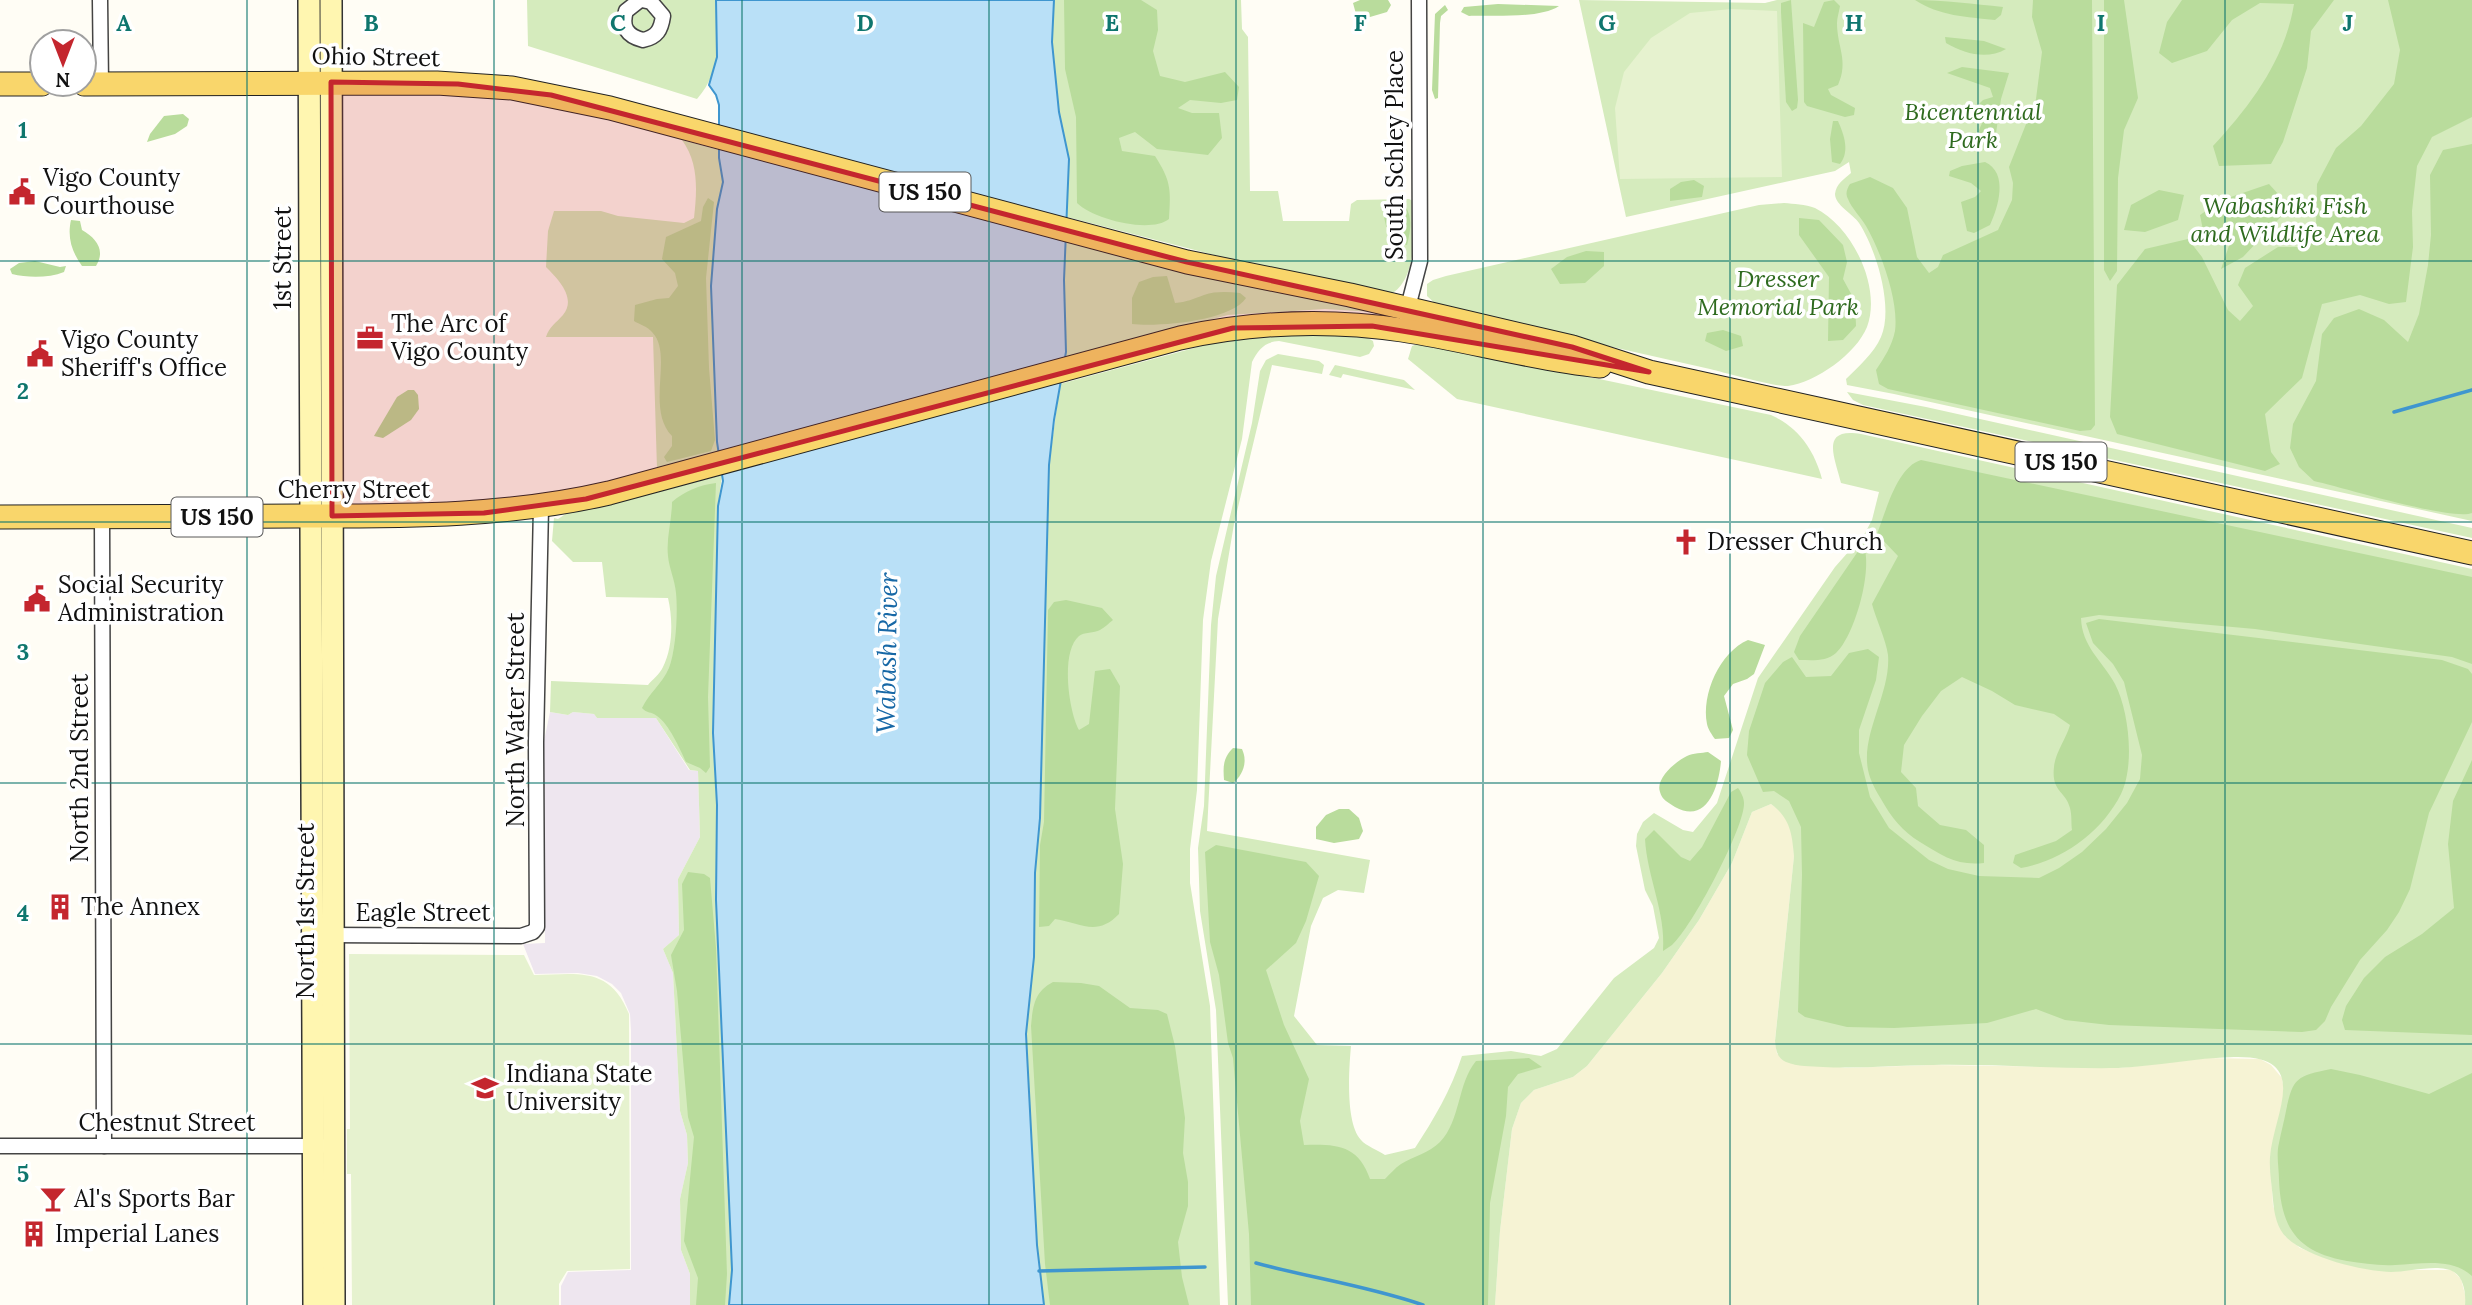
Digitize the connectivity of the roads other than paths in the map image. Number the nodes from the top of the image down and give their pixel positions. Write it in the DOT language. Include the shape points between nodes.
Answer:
graph roads {
  1 [pos="100,0"];
  2 [pos="309,0"];
  3 [pos="331,0"];
  4 [pos="1419,0"];
  5 [pos="97,28"];
  6 [pos="320,82"];
  7 [pos="0,84"];
  8 [pos="28,84"];
  9 [pos="98,84"];
  10 [pos="1405,319"];
  11 [pos="541,506"];
  12 [pos="321,516"];
  13 [pos="0,517"];
  14 [pos="102,517"];
  15 [pos="2472,553"];
  16 [pos="533,932"];
  17 [pos="322,935"];
  18 [pos="0,1146"];
  19 [pos="104,1146"];
  20 [pos="323,1146"];
  21 [pos="314,1305"];
  22 [pos="334,1305"];
  1 -- 5 [label="street"];
  2 -- 6 [label="main road, 1st Street"];
  3 -- 6 [label="main road, 1st Street"];
  4 -- 10 [label="street, South Schley Place" via="1421,235 1418,272"];
  6 -- 9 [label="main road, Ohio Street / US 150"];
  6 -- 10 [label="main road, Ohio Street / US 150" via="437,83 551,94"];
  6 -- 12 [label="main road, 1st Street"];
  7 -- 8 [label="main road"];
  10 -- 11 [label="main road, US 150" via="1207,332 586,499"];
  10 -- 15 [label="main road, US 150" via="1568,363 1649,372"];
  11 -- 12 [label="main road, Cherry Street / US 150" via="450,515"];
  11 -- 16 [label="street, North Water Street" via="538,921"];
  12 -- 14 [label="main road, Cherry Street / US 150"];
  12 -- 17 [label="main road, North 1st Street"];
  13 -- 14 [label="main road, Cherry Street / US 150"];
  14 -- 19 [label="street, North 2nd Street"];
  16 -- 17 [label="street, Eagle Street" via="521,936"];
  17 -- 20 [label="main road, North 1st Street"];
  18 -- 19 [label="street, Chestnut Street"];
  19 -- 20 [label="street, Chestnut Street"];
  20 -- 21 [label="main road, North 1st Street"];
  20 -- 22 [label="main road, North 1st Street"];
}
